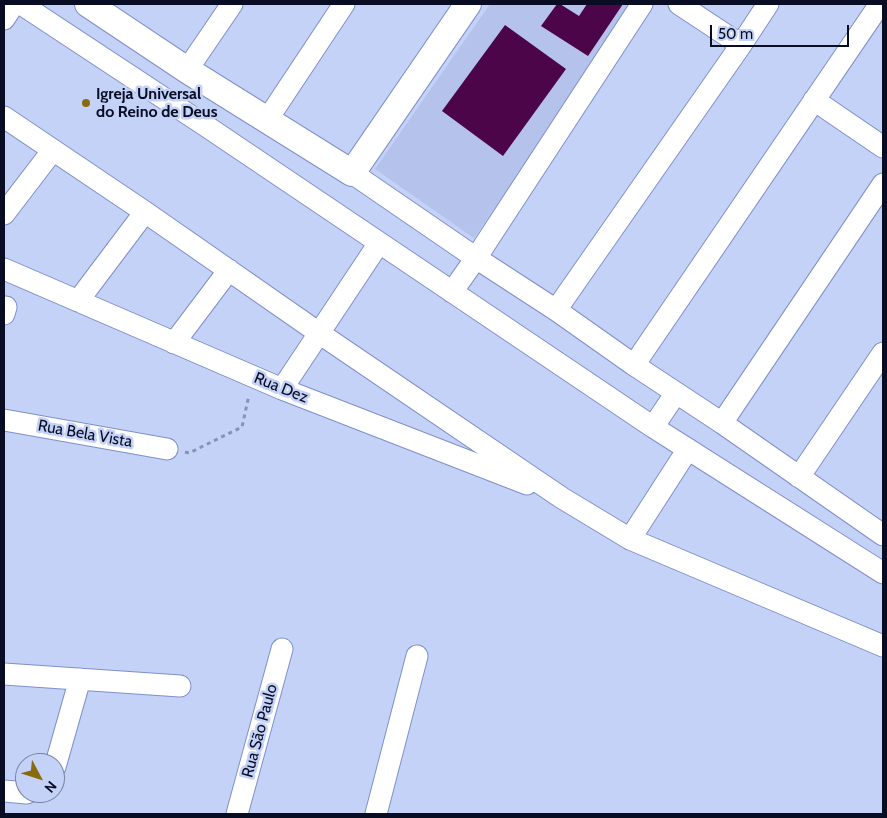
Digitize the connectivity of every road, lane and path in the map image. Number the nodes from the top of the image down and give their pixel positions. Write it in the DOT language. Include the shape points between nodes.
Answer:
graph roads {
  1 [pos="14,4"];
  2 [pos="21,4"];
  3 [pos="232,4"];
  4 [pos="344,4"];
  5 [pos="468,4"];
  6 [pos="642,4"];
  7 [pos="680,4"];
  8 [pos="768,4"];
  9 [pos="880,4"];
  10 [pos="100,7"];
  11 [pos="4,20"];
  12 [pos="741,45"];
  13 [pos="187,70"];
  14 [pos="814,100"];
  15 [pos="4,117"];
  16 [pos="267,120"];
  17 [pos="883,147"];
  18 [pos="53,150"];
  19 [pos="352,173"];
  20 [pos="883,184"];
  21 [pos="145,212"];
  22 [pos="4,214"];
  23 [pos="379,243"];
  24 [pos="476,258"];
  25 [pos="4,269"];
  26 [pos="229,270"];
  27 [pos="452,292"];
  28 [pos="78,301"];
  29 [pos="556,310"];
  30 [pos="319,333"];
  31 [pos="174,343"];
  32 [pos="883,353"];
  33 [pos="634,366"];
  34 [pos="253,377"];
  35 [pos="282,389"];
  36 [pos="676,393"];
  37 [pos="4,420"];
  38 [pos="722,423"];
  39 [pos="653,426"];
  40 [pos="167,449"];
  41 [pos="688,449"];
  42 [pos="799,477"];
  43 [pos="562,498"];
  44 [pos="881,530"];
  45 [pos="630,539"];
  46 [pos="883,573"];
  47 [pos="883,646"];
  48 [pos="282,649"];
  49 [pos="417,656"];
  50 [pos="4,674"];
  51 [pos="80,679"];
  52 [pos="180,686"];
  53 [pos="59,753"];
  54 [pos="237,814"];
  55 [pos="376,814"];
  1 -- 11 [label="street"];
  2 -- 23 [label="street"];
  3 -- 13 [label="street"];
  4 -- 16 [label="street"];
  5 -- 19 [label="street"];
  6 -- 24 [label="street"];
  7 -- 12 [label="street"];
  8 -- 12 [label="street"];
  9 -- 14 [label="street"];
  10 -- 13 [label="street"];
  12 -- 29 [label="street"];
  13 -- 16 [label="street"];
  14 -- 17 [label="street"];
  14 -- 33 [label="street"];
  15 -- 18 [label="street"];
  16 -- 19 [label="street"];
  18 -- 21 [label="street"];
  18 -- 22 [label="street"];
  19 -- 24 [label="street"];
  20 -- 38 [label="street"];
  21 -- 26 [label="street"];
  21 -- 28 [label="street"];
  23 -- 27 [label="street"];
  23 -- 30 [label="street"];
  24 -- 27 [label="street"];
  24 -- 29 [label="street"];
  25 -- 28 [label="street, Rua Dez"];
  26 -- 30 [label="street"];
  26 -- 31 [label="street"];
  27 -- 39 [label="street"];
  28 -- 31 [label="street, Rua Dez"];
  29 -- 33 [label="street"];
  30 -- 35 [label="street"];
  30 -- 43 [label="street"];
  31 -- 34 [label="street, Rua Dez"];
  32 -- 42 [label="street"];
  33 -- 36 [label="street"];
  34 -- 35 [label="street, Rua Dez"];
  34 -- 40 [label="path" via="242,427 190,453"];
  35 -- 43 [label="street, Rua Dez"];
  36 -- 38 [label="street"];
  36 -- 39 [label="street"];
  37 -- 40 [label="street, Rua Bela Vista"];
  38 -- 42 [label="street"];
  39 -- 41 [label="street"];
  41 -- 45 [label="street"];
  41 -- 46 [label="street"];
  42 -- 44 [label="street"];
  43 -- 45 [label="street"];
  45 -- 47 [label="street"];
  48 -- 54 [label="street, Rua São Paulo"];
  49 -- 55 [label="street"];
  50 -- 51 [label="street"];
  51 -- 52 [label="street"];
  51 -- 53 [label="street"];
}
